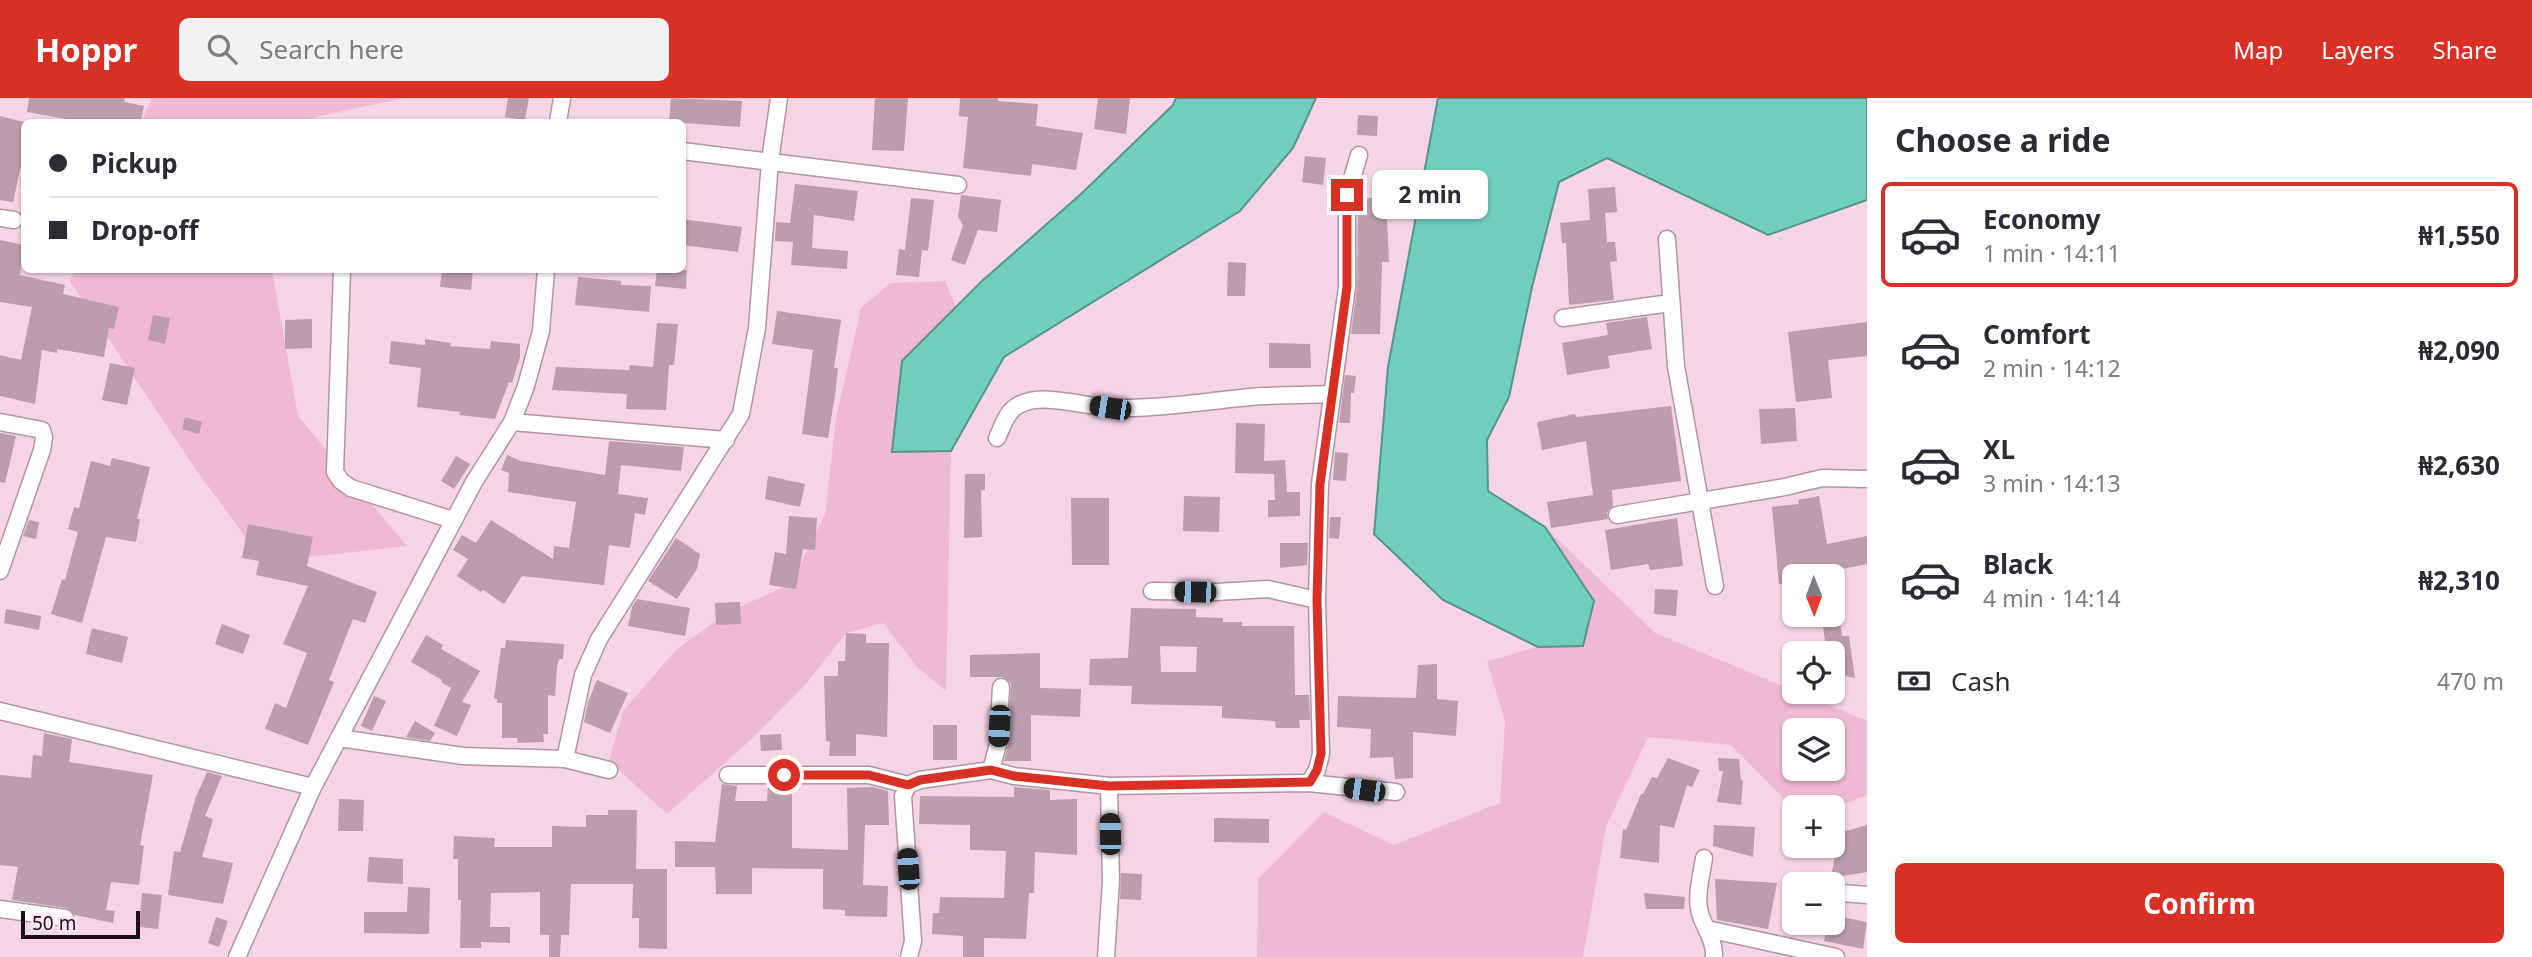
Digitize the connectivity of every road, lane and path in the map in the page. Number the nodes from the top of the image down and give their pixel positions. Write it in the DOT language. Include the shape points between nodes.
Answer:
graph roads {
  1 [pos="562,98"];
  2 [pos="779,98"];
  3 [pos="558,119"];
  4 [pos="686,152"];
  5 [pos="1359,155"];
  6 [pos="770,162"];
  7 [pos="958,185"];
  8 [pos="1667,239"];
  9 [pos="342,273"];
  10 [pos="546,273"];
  11 [pos="1670,303"];
  12 [pos="1563,318"];
  13 [pos="1332,394"];
  14 [pos="0,422"];
  15 [pos="512,422"];
  16 [pos="997,438"];
  17 [pos="726,440"];
  18 [pos="1867,479"];
  19 [pos="1701,501"];
  20 [pos="1617,515"];
  21 [pos="453,520"];
  22 [pos="0,571"];
  23 [pos="1715,586"];
  24 [pos="1152,591"];
  25 [pos="1317,600"];
  26 [pos="1001,687"];
  27 [pos="0,711"];
  28 [pos="339,738"];
  29 [pos="565,759"];
  30 [pos="609,769"];
  31 [pos="991,770"];
  32 [pos="728,775"];
  33 [pos="1310,782"];
  34 [pos="908,785"];
  35 [pos="1109,786"];
  36 [pos="313,787"];
  37 [pos="1396,792"];
  38 [pos="1703,858"];
  39 [pos="1845,893"];
  40 [pos="1867,895"];
  41 [pos="0,909"];
  42 [pos="65,918"];
  43 [pos="1707,929"];
  44 [pos="237,957"];
  45 [pos="909,957"];
  46 [pos="1106,957"];
  47 [pos="1714,957"];
  48 [pos="1836,957"];
  1 -- 3 [label="street"];
  2 -- 6 [label="street"];
  4 -- 6 [label="street"];
  5 -- 13 [label="street" via="1347,195 1347,287"];
  6 -- 7 [label="street"];
  6 -- 17 [label="street" via="757,328 741,414"];
  8 -- 11 [label="street"];
  9 -- 21 [label="street" via="335,472 351,488"];
  10 -- 15 [label="street" via="541,331"];
  11 -- 12 [label="street"];
  11 -- 19 [label="street" via="1676,366"];
  13 -- 16 [label="street" via="1110,408 1068,401 1034,402 1016,407"];
  13 -- 25 [label="street" via="1320,484"];
  14 -- 22 [label="street" via="42,430 44,437"];
  15 -- 17 [label="street"];
  15 -- 21 [label="street"];
  17 -- 29 [label="street" via="599,639 583,675"];
  18 -- 19 [label="street" via="1822,478"];
  19 -- 20 [label="street"];
  19 -- 23 [label="street"];
  21 -- 28 [label="street"];
  24 -- 25 [label="street" via="1268,589"];
  25 -- 33 [label="street" via="1321,754"];
  26 -- 31 [label="street" via="998,744"];
  27 -- 36 [label="street"];
  28 -- 29 [label="street" via="463,756"];
  28 -- 36 [label="street"];
  29 -- 30 [label="street"];
  31 -- 34 [label="street"];
  31 -- 35 [label="street"];
  32 -- 34 [label="street" via="869,775"];
  33 -- 35 [label="street"];
  33 -- 37 [label="street"];
  34 -- 45 [label="street" via="903,796 914,941"];
  35 -- 46 [label="street" via="1111,881"];
  36 -- 44 [label="street"];
  38 -- 43 [label="street" via="1698,905"];
  39 -- 40 [label="street"];
  41 -- 42 [label="street"];
  43 -- 47 [label="street"];
  43 -- 48 [label="street"];
}
